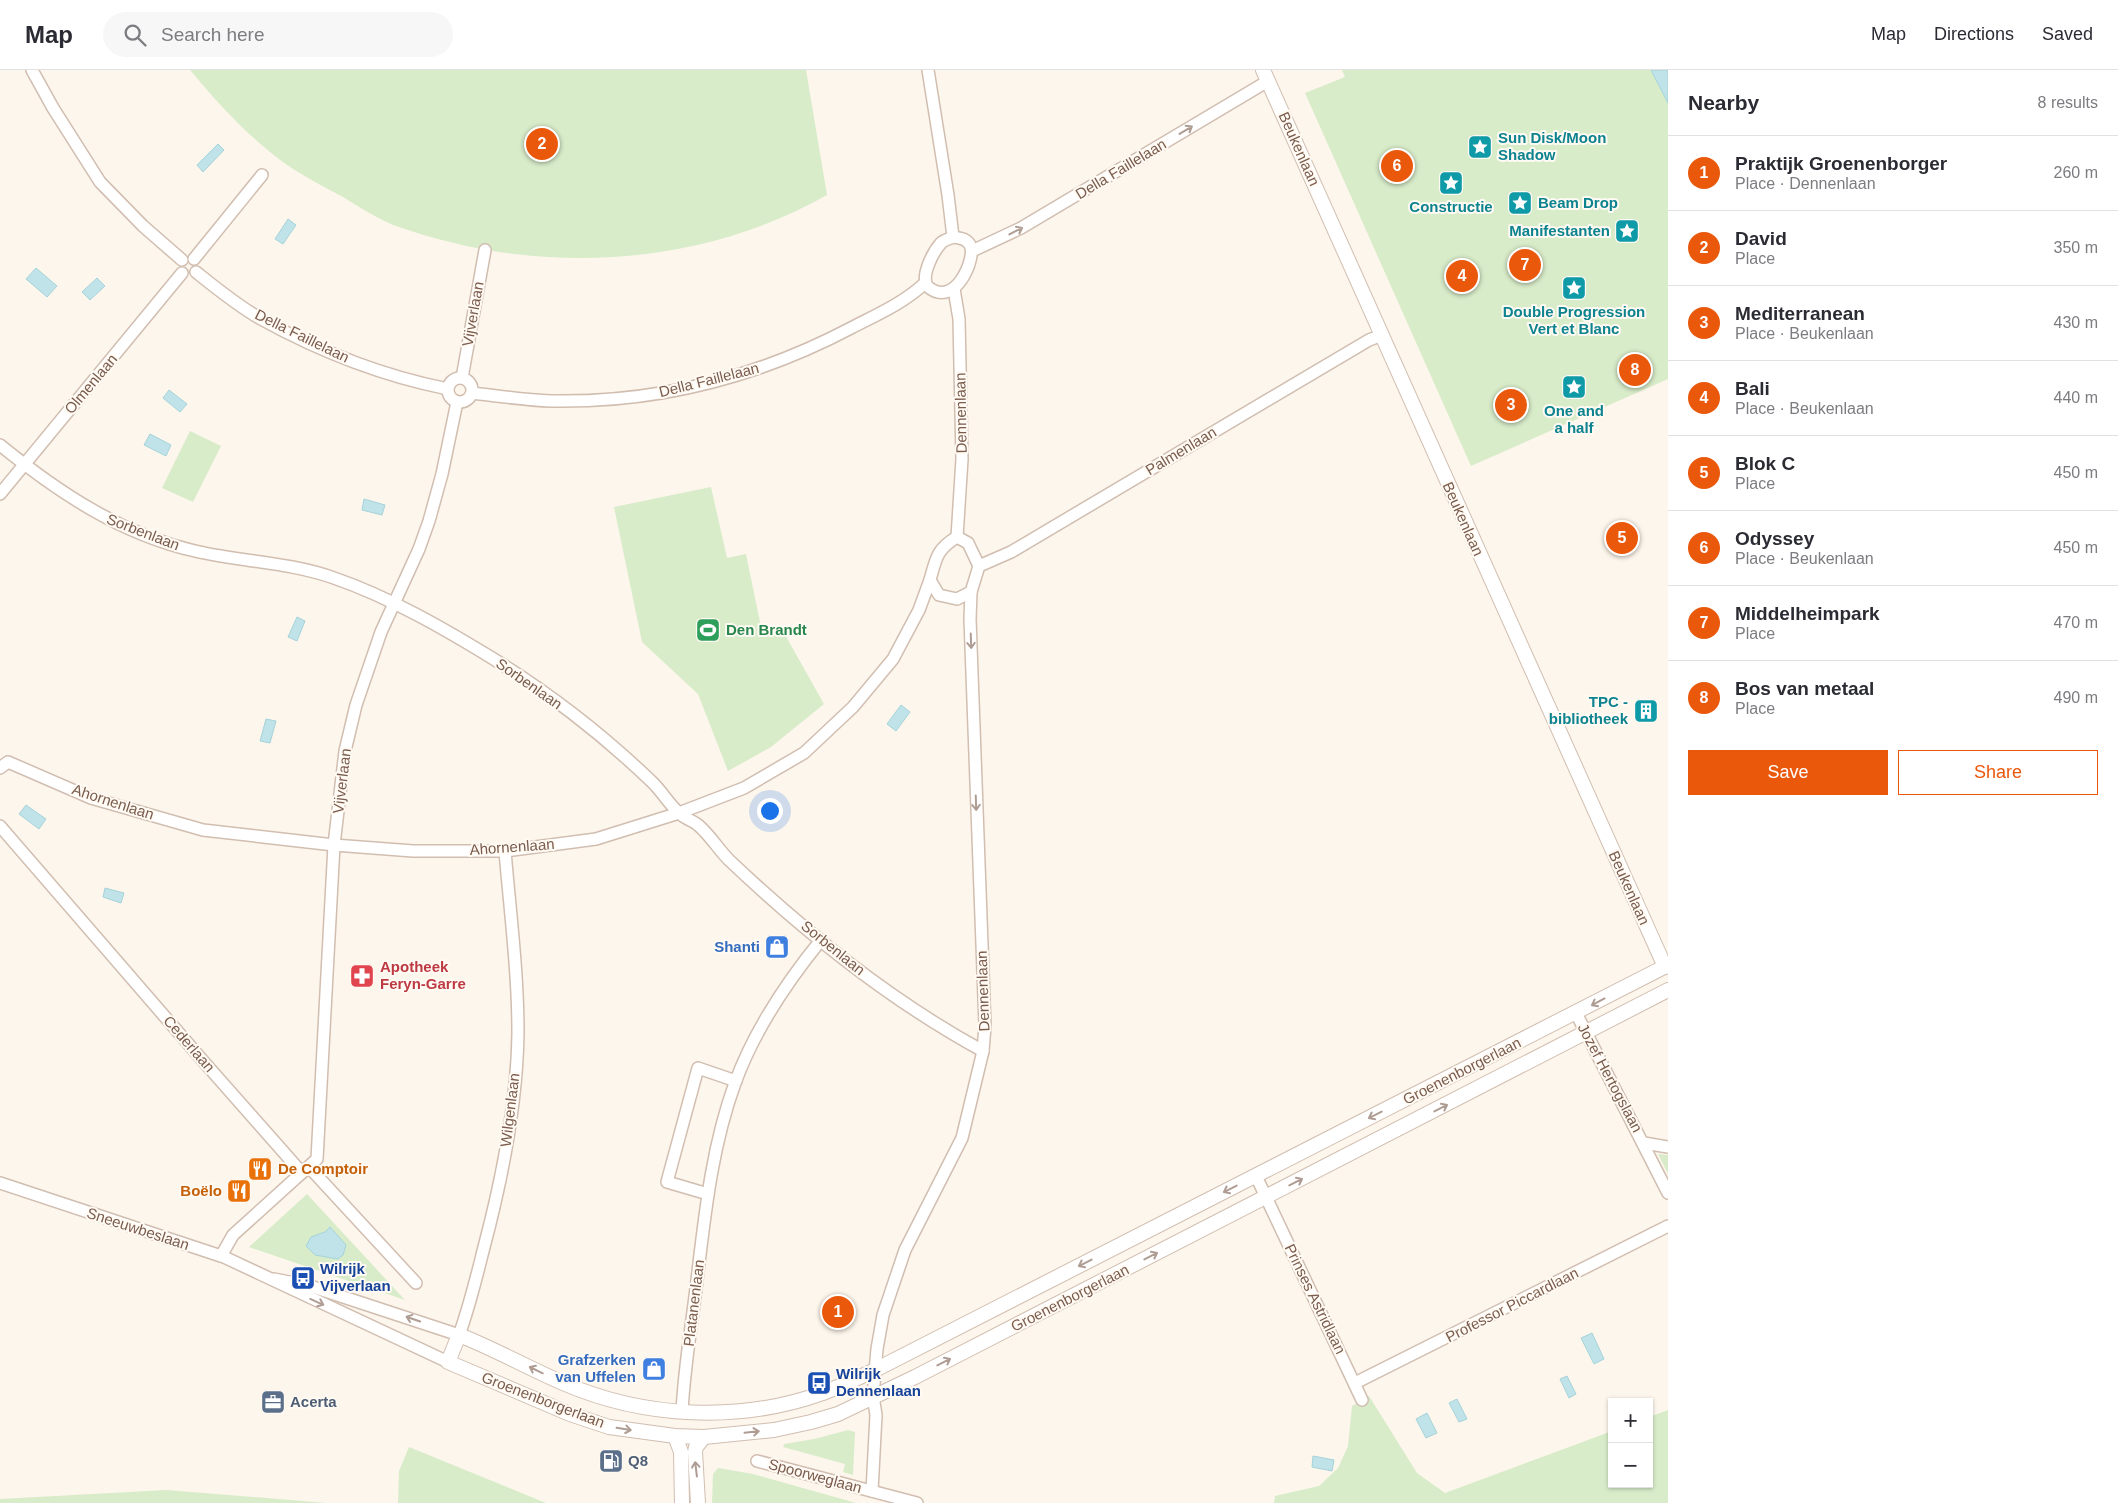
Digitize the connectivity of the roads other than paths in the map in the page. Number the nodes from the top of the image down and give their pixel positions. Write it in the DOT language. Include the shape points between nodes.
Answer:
graph roads {
  1 [pos="32,70"];
  2 [pos="928,70"];
  3 [pos="1262,80"];
  4 [pos="262,175"];
  5 [pos="952,237"];
  6 [pos="484,250"];
  7 [pos="972,251"];
  8 [pos="194,259"];
  9 [pos="182,260"];
  10 [pos="196,272"];
  11 [pos="182,274"];
  12 [pos="925,283"];
  13 [pos="954,289"];
  14 [pos="1382,335"];
  15 [pos="462,378"];
  16 [pos="448,389"];
  17 [pos="472,393"];
  18 [pos="457,402"];
  19 [pos="0,445"];
  20 [pos="24,465"];
  21 [pos="0,494"];
  22 [pos="957,538"];
  23 [pos="979,566"];
  24 [pos="930,580"];
  25 [pos="971,592"];
  26 [pos="394,604"];
  27 [pos="0,768"];
  28 [pos="678,813"];
  29 [pos="0,826"];
  30 [pos="334,844"];
  31 [pos="505,851"];
  32 [pos="820,940"];
  33 [pos="1667,967"];
  34 [pos="1668,990"];
  35 [pos="1576,1013"];
  36 [pos="1586,1032"];
  37 [pos="983,1052"];
  38 [pos="736,1081"];
  39 [pos="1644,1143"];
  40 [pos="1668,1147"];
  41 [pos="306,1170"];
  42 [pos="1256,1176"];
  43 [pos="0,1183"];
  44 [pos="1668,1193"];
  45 [pos="708,1194"];
  46 [pos="1266,1198"];
  47 [pos="1668,1226"];
  48 [pos="221,1256"];
  49 [pos="274,1279"];
  50 [pos="416,1283"];
  51 [pos="459,1335"];
  52 [pos="448,1362"];
  53 [pos="875,1370"];
  54 [pos="1355,1383"];
  55 [pos="873,1396"];
  56 [pos="1362,1400"];
  57 [pos="682,1412"];
  58 [pos="675,1436"];
  59 [pos="704,1437"];
  60 [pos="757,1461"];
  61 [pos="872,1491"];
  62 [pos="682,1503"];
  63 [pos="698,1503"];
  64 [pos="917,1503"];
  1 -- 9 [label="street" via="100,182"];
  2 -- 5 [label="street"];
  7 -- 3 [label="street, Della Faillelaan, one-way" via="1021,228"];
  3 -- 14 [label="street, Beukenlaan"];
  4 -- 8 [label="street"];
  5 -- 7 [label="street" via="969,243"];
  5 -- 12 [label="street" via="939,247"];
  6 -- 15 [label="street, Vijverlaan"];
  7 -- 13 [label="street" via="963,276"];
  8 -- 9 [label="street" via="186,257"];
  8 -- 10 [label="street"];
  9 -- 11 [label="street" via="179,268"];
  10 -- 11 [label="street" via="188,276"];
  10 -- 16 [label="street, Della Faillelaan" via="260,318 314,345 376,370"];
  11 -- 20 [label="street, Olmenlaan"];
  12 -- 13 [label="street" via="936,292"];
  12 -- 17 [label="street, Della Faillelaan" via="894,305 825,342 774,364 695,387 604,400 551,400"];
  13 -- 22 [label="street, Dennenlaan" via="960,319 962,459"];
  14 -- 23 [label="street, Palmenlaan" via="1011,552"];
  14 -- 33 [label="street, Beukenlaan"];
  15 -- 16 [label="street" via="455,379"];
  15 -- 17 [label="street" via="468,381"];
  16 -- 18 [label="street" via="448,394"];
  17 -- 18 [label="street" via="466,400"];
  18 -- 26 [label="street, Vijverlaan" via="429,521"];
  19 -- 20 [label="street, Sorbenlaan"];
  20 -- 21 [label="street, Olmenlaan"];
  20 -- 26 [label="street, Sorbenlaan" via="87,508 163,543 197,552 296,566 336,578"];
  22 -- 23 [label="street" via="968,543"];
  22 -- 24 [label="street" via="943,545"];
  23 -- 25 [label="street, Dennenlaan"];
  24 -- 25 [label="street" via="939,595 957,599"];
  24 -- 28 [label="street, Ahornenlaan" via="919,610 893,659 853,707 804,752 744,788"];
  25 -- 37 [label="street, Dennenlaan, one-way" via="985,1026"];
  26 -- 28 [label="street, Sorbenlaan" via="478,650 546,694 626,757"];
  26 -- 30 [label="street, Vijverlaan" via="353,714 345,751"];
  27 -- 30 [label="street, Ahornenlaan" via="8,762 91,798 203,830"];
  28 -- 31 [label="street, Ahornenlaan" via="596,839"];
  28 -- 32 [label="street, Sorbenlaan" via="697,824 728,858"];
  29 -- 41 [label="street, Cederlaan" via="204,1062"];
  30 -- 31 [label="street, Ahornenlaan" via="413,851"];
  30 -- 41 [label="street, Vijverlaan" via="317,1159"];
  31 -- 51 [label="street, Wilgenlaan" via="518,1034 513,1088 506,1150 494,1211"];
  32 -- 37 [label="street, Sorbenlaan" via="906,1005"];
  32 -- 38 [label="street, Platanenlaan" via="782,991"];
  33 -- 35 [label="street, Groenenborgerlaan, one-way"];
  34 -- 36 [label="street, Groenenborgerlaan"];
  35 -- 36 [label="street, Jozef Hertogslaan"];
  35 -- 42 [label="street, Groenenborgerlaan, one-way"];
  36 -- 39 [label="street, Jozef Hertogslaan"];
  46 -- 36 [label="street, Groenenborgerlaan, one-way"];
  37 -- 53 [label="street, Dennenlaan" via="962,1138 905,1250 890,1292"];
  38 -- 45 [label="street, Platanenlaan" via="719,1138"];
  38 -- 45 [label="street" via="698,1068 667,1182"];
  39 -- 40 [label="street, Jozef Hertogslaan"];
  39 -- 44 [label="street, Jozef Hertogslaan"];
  41 -- 48 [label="street" via="233,1234"];
  41 -- 50 [label="street"];
  42 -- 46 [label="street"];
  42 -- 53 [label="street, Groenenborgerlaan, one-way"];
  43 -- 48 [label="street, Sneeuwbeslaan"];
  45 -- 57 [label="street, Platanenlaan"];
  46 -- 54 [label="street, Prinses Astridlaan"];
  55 -- 46 [label="street, Groenenborgerlaan, one-way" via="915,1378"];
  47 -- 54 [label="street, Professor Piccardlaan"];
  48 -- 49 [label="street, Sneeuwbeslaan"];
  51 -- 49 [label="street, Sneeuwbeslaan, one-way" via="310,1286"];
  49 -- 52 [label="street, Sneeuwbeslaan, one-way" via="298,1294"];
  51 -- 52 [label="street, Wilgenlaan"];
  57 -- 51 [label="street, Groenenborgerlaan, one-way" via="635,1406 592,1394"];
  52 -- 58 [label="street, Groenenborgerlaan, one-way" via="594,1422"];
  53 -- 55 [label="street"];
  53 -- 57 [label="street, Groenenborgerlaan" via="822,1393 765,1408"];
  54 -- 56 [label="street, Prinses Astridlaan"];
  59 -- 55 [label="street, Groenenborgerlaan, one-way" via="774,1430 811,1422 838,1414"];
  55 -- 61 [label="street, Spoorweglaan" via="876,1415"];
  58 -- 59 [label="street, Groenenborgerlaan"];
  58 -- 62 [label="street" via="681,1452"];
  63 -- 59 [label="street, one-way" via="695,1452"];
  60 -- 61 [label="street, Spoorweglaan"];
  61 -- 64 [label="street, Spoorweglaan"];
}
